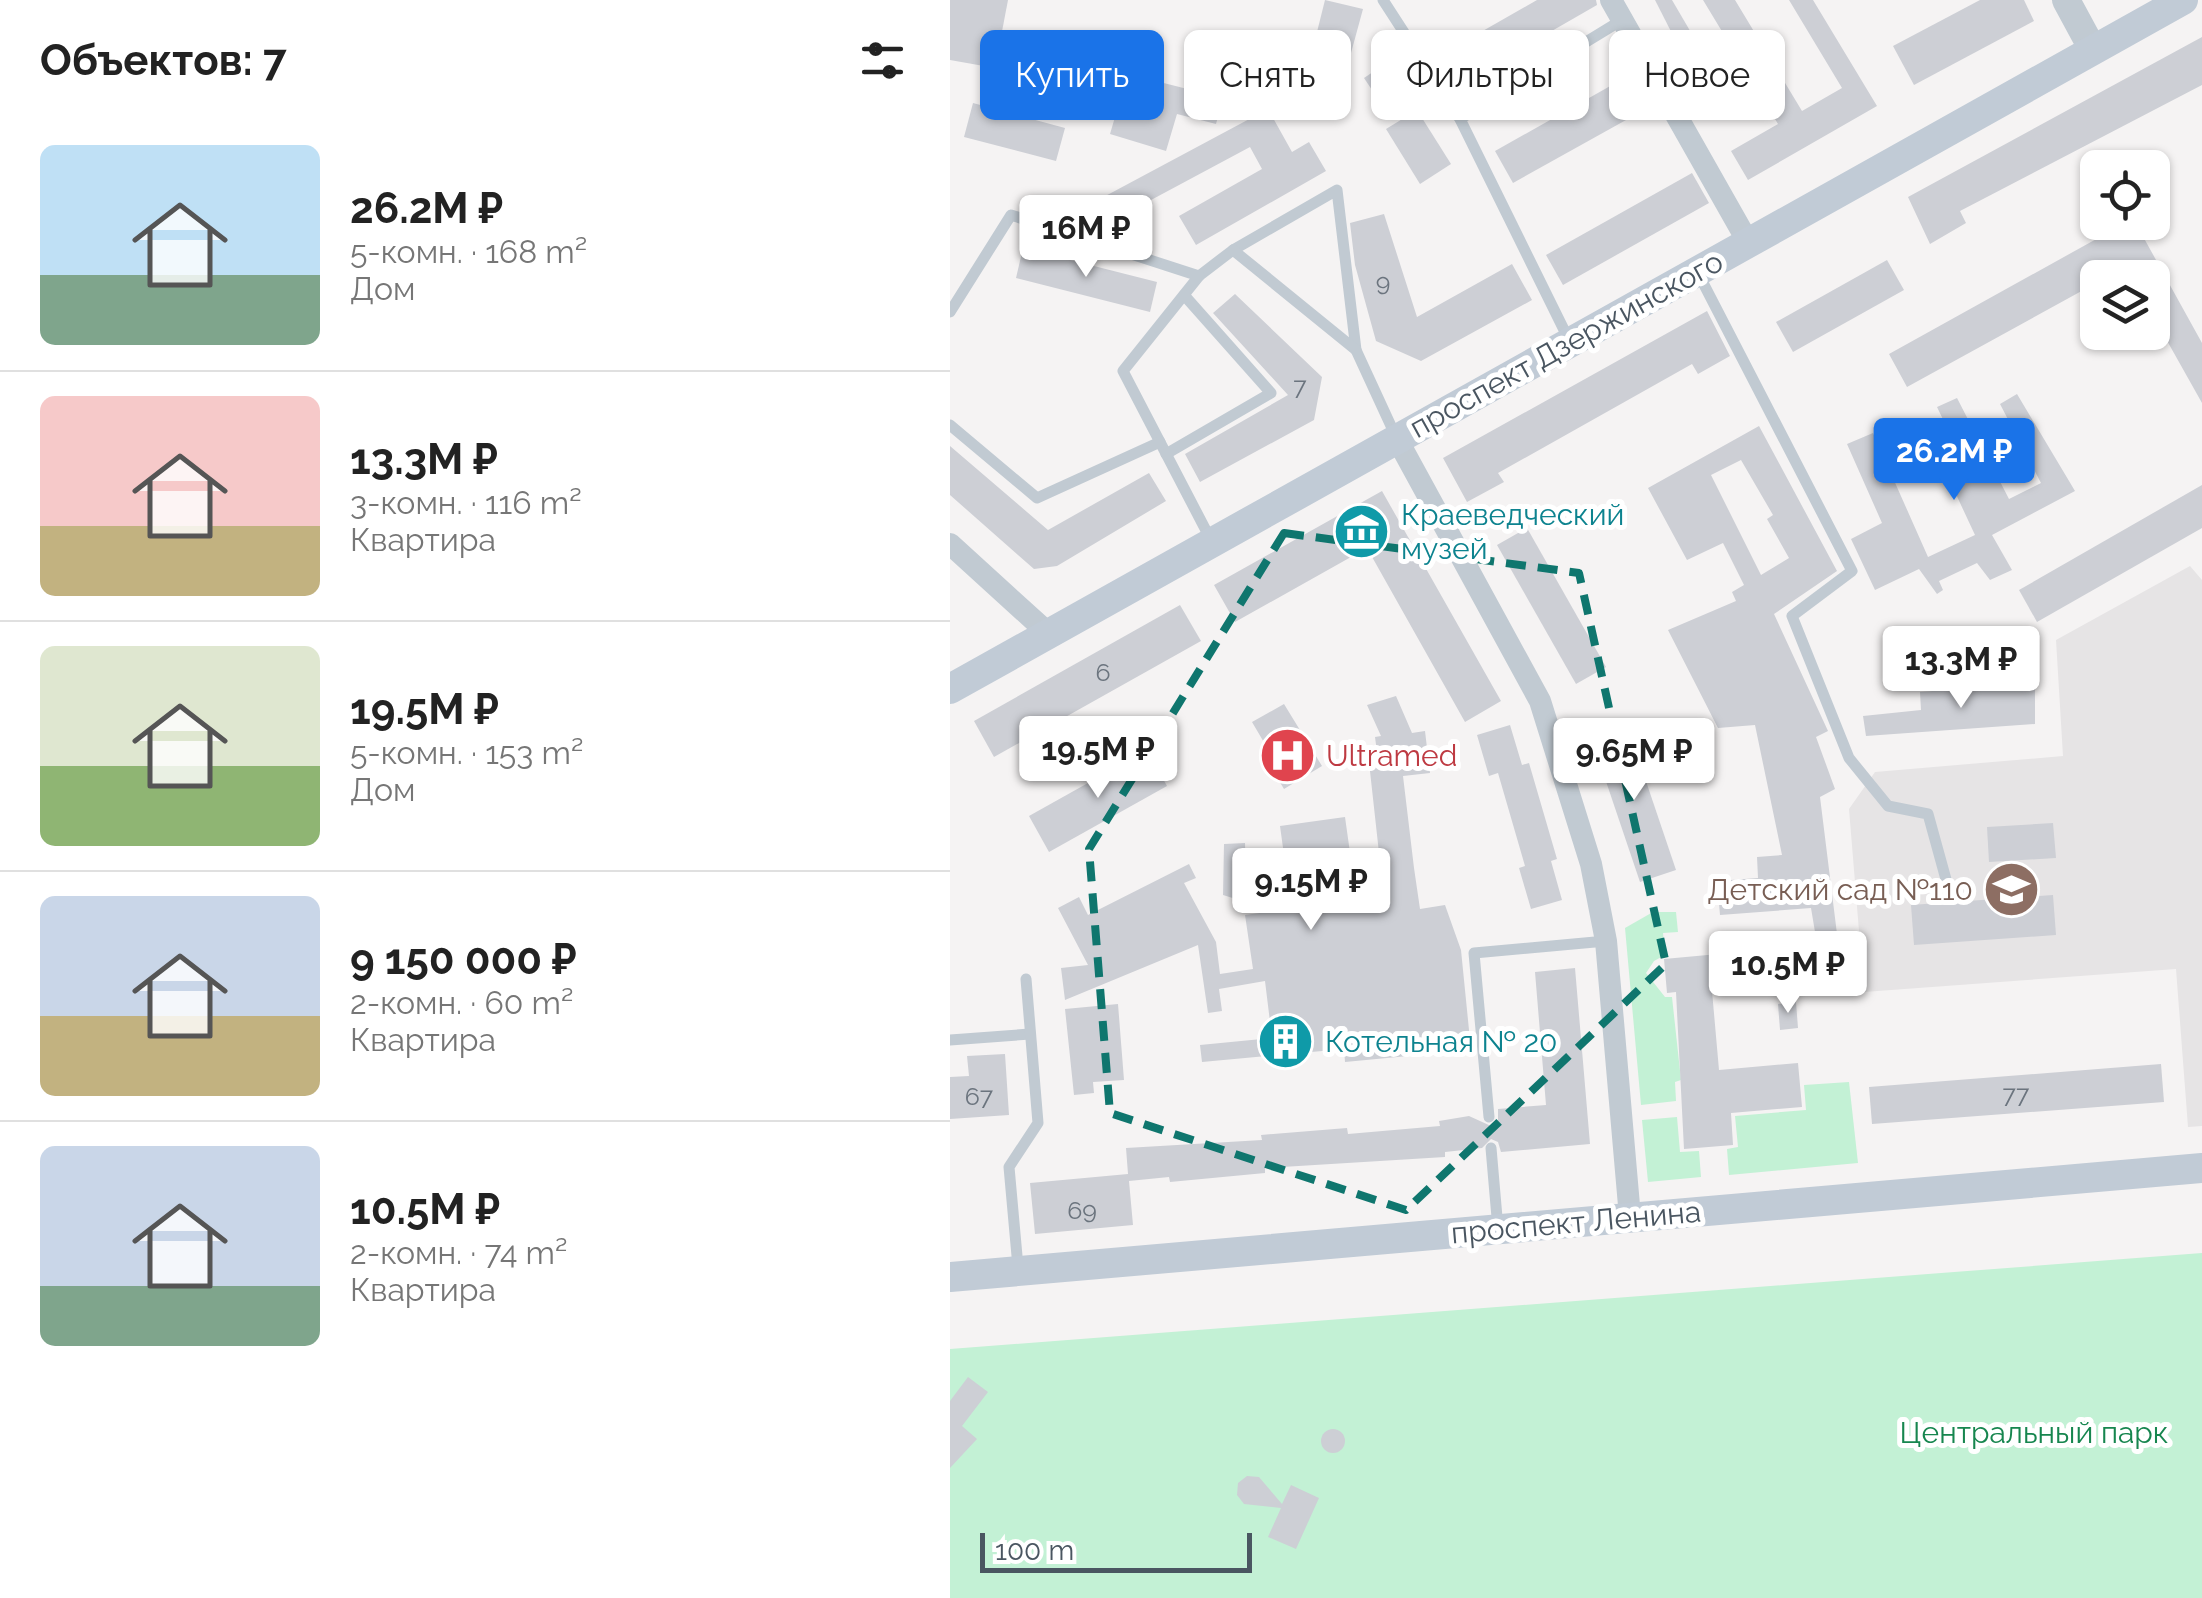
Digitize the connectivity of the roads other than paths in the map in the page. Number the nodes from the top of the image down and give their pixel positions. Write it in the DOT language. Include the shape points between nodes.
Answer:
graph roads {
  1 [pos="1383,0"];
  2 [pos="2066,0"];
  3 [pos="2183,0"];
  4 [pos="1616,10"];
  5 [pos="1402,30"];
  6 [pos="1587,30"];
  7 [pos="2093,50"];
  8 [pos="1460,120"];
  9 [pos="1748,242"];
  10 [pos="1233,250"];
  11 [pos="1696,271"];
  12 [pos="1200,276"];
  13 [pos="1184,295"];
  14 [pos="950,312"];
  15 [pos="1570,342"];
  16 [pos="1356,350"];
  17 [pos="950,426"];
  18 [pos="1397,439"];
  19 [pos="1163,448"];
  20 [pos="1212,542"];
  21 [pos="950,544"];
  22 [pos="1048,634"];
  23 [pos="950,689"];
  24 [pos="1947,883"];
  25 [pos="1606,941"];
  26 [pos="1026,979"];
  27 [pos="1030,1034"];
  28 [pos="950,1040"];
  29 [pos="1488,1117"];
  30 [pos="1491,1148"];
  31 [pos="2202,1168"];
  32 [pos="1630,1217"];
  33 [pos="1498,1229"];
  34 [pos="1018,1271"];
  35 [pos="950,1277"];
  1 -- 5 [label="lane"];
  2 -- 7 [label="street"];
  3 -- 7 [label="main road, проспект Дзержинского"];
  4 -- 6 [label="lane"];
  4 -- 9 [label="street"];
  7 -- 9 [label="main road, проспект Дзержинского"];
  8 -- 15 [label="lane"];
  9 -- 11 [label="main road, проспект Дзержинского"];
  10 -- 12 [label="lane"];
  10 -- 16 [label="lane"];
  10 -- 16 [label="lane" via="1337,190"];
  11 -- 15 [label="main road, проспект Дзержинского"];
  11 -- 24 [label="lane" via="1852,571 1792,616 1849,758 1888,806 1928,814"];
  12 -- 13 [label="lane"];
  12 -- 14 [label="lane" via="1011,216"];
  13 -- 19 [label="lane" via="1123,372"];
  13 -- 19 [label="lane" via="1271,393"];
  15 -- 18 [label="main road, проспект Дзержинского"];
  16 -- 18 [label="lane"];
  17 -- 19 [label="lane" via="1038,498"];
  18 -- 20 [label="main road, проспект Дзержинского"];
  18 -- 25 [label="street" via="1540,702 1592,864"];
  19 -- 20 [label="lane"];
  20 -- 22 [label="main road, проспект Дзержинского"];
  21 -- 22 [label="street"];
  22 -- 23 [label="main road, проспект Дзержинского"];
  25 -- 29 [label="lane" via="1474,953"];
  25 -- 32 [label="street"];
  26 -- 27 [label="lane"];
  27 -- 28 [label="lane"];
  27 -- 34 [label="lane" via="1038,1124 1009,1167"];
  30 -- 33 [label="lane"];
  31 -- 32 [label="main road, проспект Ленина"];
  32 -- 33 [label="main road, проспект Ленина"];
  33 -- 34 [label="main road, проспект Ленина"];
  34 -- 35 [label="main road, проспект Ленина"];
}
